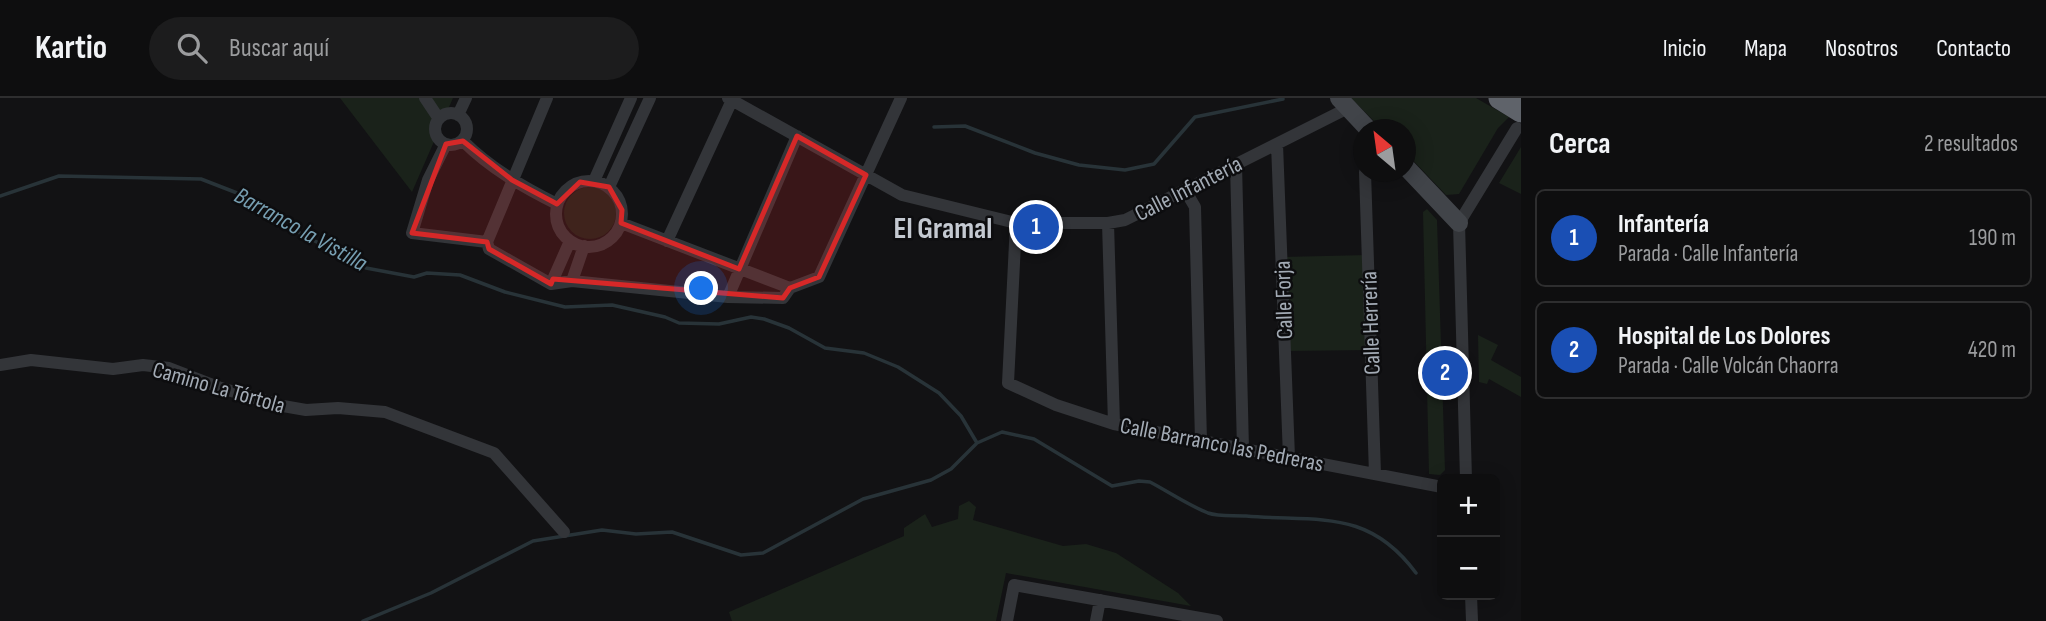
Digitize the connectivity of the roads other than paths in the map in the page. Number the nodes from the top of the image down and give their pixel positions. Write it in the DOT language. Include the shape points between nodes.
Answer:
graph roads {
  1 [pos="425,98"];
  2 [pos="466,98"];
  3 [pos="547,98"];
  4 [pos="631,98"];
  5 [pos="650,98"];
  6 [pos="901,98"];
  7 [pos="1500,98"];
  8 [pos="731,99"];
  9 [pos="1343,103"];
  10 [pos="458,114"];
  11 [pos="439,119"];
  12 [pos="1358,119"];
  13 [pos="1519,119"];
  14 [pos="797,136"];
  15 [pos="463,141"];
  16 [pos="446,144"];
  17 [pos="1278,144"];
  18 [pos="1236,164"];
  19 [pos="866,175"];
  20 [pos="1416,178"];
  21 [pos="512,180"];
  22 [pos="594,181"];
  23 [pos="1365,182"];
  24 [pos="609,187"];
  25 [pos="1185,190"];
  26 [pos="557,204"];
  27 [pos="621,223"];
  28 [pos="1016,223"];
  29 [pos="1108,223"];
  30 [pos="1459,223"];
  31 [pos="570,241"];
  32 [pos="667,241"];
  33 [pos="487,242"];
  34 [pos="584,246"];
  35 [pos="739,269"];
  36 [pos="572,281"];
  37 [pos="551,284"];
  38 [pos="790,288"];
  39 [pos="727,297"];
  40 [pos="0,365"];
  41 [pos="1114,424"];
  42 [pos="1201,441"];
  43 [pos="1243,449"];
  44 [pos="1289,457"];
  45 [pos="1375,474"];
  46 [pos="1466,474"];
  47 [pos="1437,486"];
  48 [pos="564,532"];
  49 [pos="1100,600"];
  50 [pos="1471,600"];
  51 [pos="1187,619"];
  52 [pos="1007,621"];
  53 [pos="1096,621"];
  54 [pos="1217,621"];
  55 [pos="1472,621"];
  1 -- 11 [label="street"];
  2 -- 10 [label="street"];
  3 -- 21 [label="street"];
  4 -- 22 [label="street"];
  5 -- 24 [label="street"];
  6 -- 19 [label="street"];
  7 -- 13 [label="highway"];
  8 -- 14 [label="street, Calle Infantería"];
  8 -- 32 [label="street"];
  9 -- 12 [label="street"];
  9 -- 17 [label="street, Calle Infantería"];
  10 -- 11 [label="street" via="448,113"];
  10 -- 15 [label="street" via="467,127"];
  11 -- 16 [label="street" via="436,134"];
  13 -- 30 [label="street"];
  14 -- 19 [label="street, Calle Infantería"];
  14 -- 35 [label="street"];
  15 -- 16 [label="street"];
  15 -- 21 [label="street"];
  16 -- 33 [label="street" via="428,180 412,233"];
  17 -- 18 [label="street, Calle Infantería"];
  17 -- 44 [label="street, Calle Forja"];
  18 -- 25 [label="street, Calle Infantería"];
  18 -- 43 [label="street"];
  19 -- 28 [label="street, Calle Infantería" via="902,195"];
  19 -- 38 [label="street" via="819,277"];
  20 -- 30 [label="street"];
  21 -- 26 [label="street"];
  21 -- 33 [label="street"];
  22 -- 24 [label="street"];
  22 -- 26 [label="street" via="567,189"];
  23 -- 45 [label="street, Calle Herrería"];
  24 -- 27 [label="street" via="622,210"];
  25 -- 29 [label="street, Calle Infantería" via="1125,220"];
  25 -- 42 [label="street" via="1195,207"];
  26 -- 31 [label="street" via="557,222"];
  27 -- 32 [label="street"];
  27 -- 34 [label="street" via="612,237 598,246"];
  28 -- 29 [label="street, Calle Infantería"];
  28 -- 41 [label="street, Calle Barranco las Pedreras" via="1008,383"];
  29 -- 41 [label="street"];
  30 -- 46 [label="street"];
  31 -- 34 [label="street"];
  31 -- 37 [label="street"];
  32 -- 35 [label="street"];
  33 -- 37 [label="street" via="489,250"];
  34 -- 36 [label="street"];
  35 -- 38 [label="street"];
  35 -- 39 [label="street"];
  36 -- 37 [label="street"];
  36 -- 39 [label="street"];
  38 -- 39 [label="street" via="783,298"];
  40 -- 48 [label="street, Camino La Tórtola" via="31,360 113,369 170,368 282,406 385,412 494,453"];
  41 -- 42 [label="street, Calle Barranco las Pedreras"];
  42 -- 43 [label="street, Calle Barranco las Pedreras"];
  43 -- 44 [label="street, Calle Barranco las Pedreras"];
  44 -- 45 [label="street, Calle Barranco las Pedreras"];
  45 -- 47 [label="street, Calle Barranco las Pedreras"];
  49 -- 51 [label="street"];
  49 -- 52 [label="street" via="1014,585"];
  49 -- 53 [label="street"];
  50 -- 55 [label="street"];
  51 -- 54 [label="street"];
}
